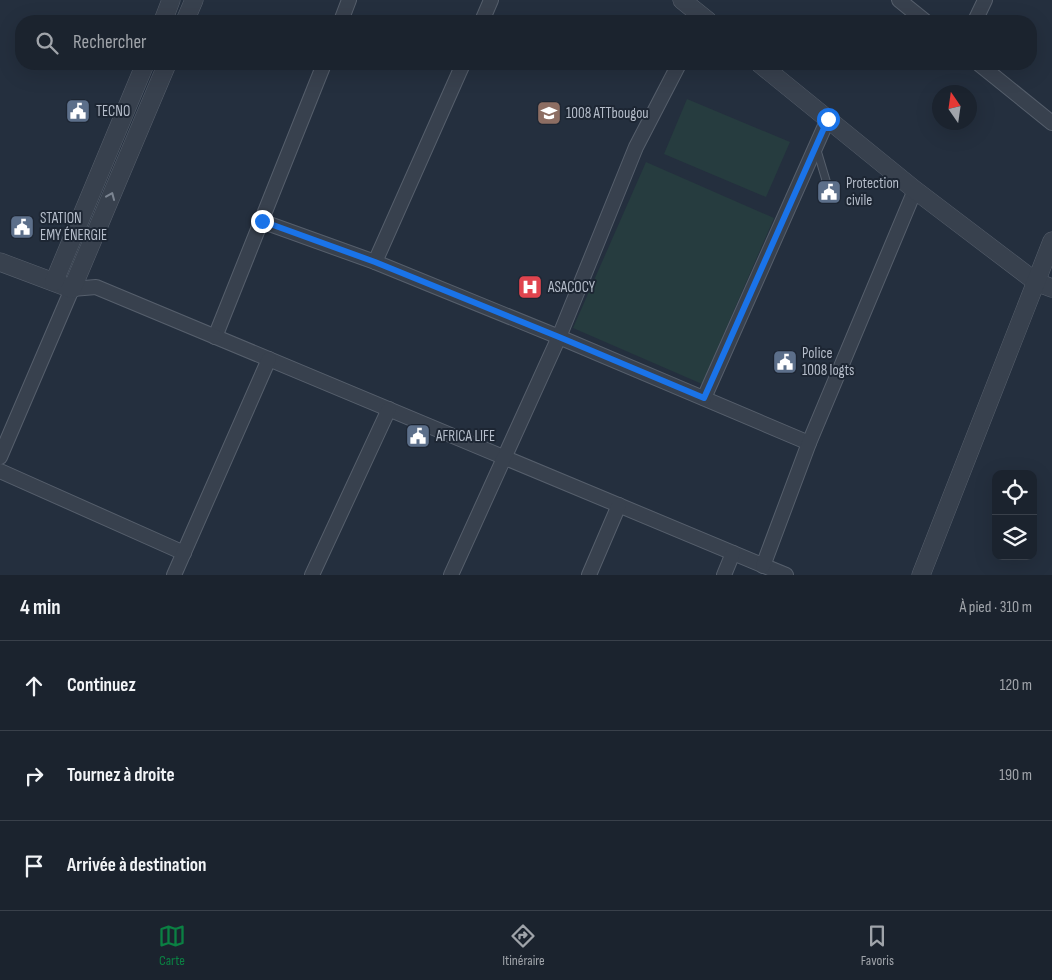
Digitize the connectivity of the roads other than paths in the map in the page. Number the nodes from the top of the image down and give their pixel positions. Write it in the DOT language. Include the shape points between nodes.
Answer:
graph roads {
  1 [pos="172,0"];
  2 [pos="194,0"];
  3 [pos="349,0"];
  4 [pos="491,0"];
  5 [pos="682,0"];
  6 [pos="899,0"];
  7 [pos="985,0"];
  8 [pos="166,15"];
  9 [pos="188,15"];
  10 [pos="343,15"];
  11 [pos="485,15"];
  12 [pos="698,15"];
  13 [pos="918,15"];
  14 [pos="978,15"];
  15 [pos="142,70"];
  16 [pos="164,70"];
  17 [pos="322,70"];
  18 [pos="460,70"];
  19 [pos="676,70"];
  20 [pos="767,70"];
  21 [pos="986,70"];
  22 [pos="828,119"];
  23 [pos="1052,123"];
  24 [pos="816,147"];
  25 [pos="915,190"];
  26 [pos="831,197"];
  27 [pos="262,221"];
  28 [pos="1052,241"];
  29 [pos="0,262"];
  30 [pos="375,262"];
  31 [pos="54,282"];
  32 [pos="1044,285"];
  33 [pos="72,289"];
  34 [pos="215,337"];
  35 [pos="559,337"];
  36 [pos="269,360"];
  37 [pos="704,398"];
  38 [pos="389,409"];
  39 [pos="810,443"];
  40 [pos="0,457"];
  41 [pos="504,457"];
  42 [pos="0,471"];
  43 [pos="619,505"];
  44 [pos="184,553"];
  45 [pos="733,553"];
  46 [pos="764,566"];
  47 [pos="174,575"];
  48 [pos="312,575"];
  49 [pos="451,575"];
  50 [pos="588,575"];
  51 [pos="724,575"];
  52 [pos="786,575"];
  53 [pos="921,575"];
  1 -- 8 [label="street"];
  2 -- 9 [label="street"];
  3 -- 10 [label="street"];
  4 -- 11 [label="street"];
  5 -- 12 [label="street"];
  6 -- 13 [label="street"];
  7 -- 14 [label="street"];
  15 -- 31 [label="street"];
  33 -- 16 [label="street, one-way"];
  17 -- 27 [label="street"];
  18 -- 30 [label="street"];
  19 -- 35 [label="street" via="636,147"];
  20 -- 22 [label="street"];
  21 -- 23 [label="street"];
  22 -- 24 [label="street"];
  22 -- 25 [label="street"];
  24 -- 26 [label="lane"];
  24 -- 37 [label="street"];
  25 -- 32 [label="street"];
  25 -- 39 [label="street"];
  27 -- 30 [label="street"];
  27 -- 34 [label="street"];
  28 -- 32 [label="street"];
  29 -- 31 [label="street"];
  30 -- 35 [label="street"];
  31 -- 33 [label="street"];
  32 -- 53 [label="street"];
  33 -- 34 [label="street" via="96,287"];
  33 -- 40 [label="street"];
  34 -- 36 [label="street"];
  35 -- 37 [label="street"];
  35 -- 41 [label="street"];
  36 -- 38 [label="street"];
  36 -- 44 [label="street"];
  37 -- 39 [label="street"];
  38 -- 41 [label="street"];
  38 -- 48 [label="street"];
  39 -- 46 [label="street"];
  41 -- 43 [label="street"];
  41 -- 49 [label="street"];
  42 -- 44 [label="street"];
  43 -- 45 [label="street"];
  43 -- 50 [label="street"];
  44 -- 47 [label="street"];
  45 -- 46 [label="street"];
  45 -- 51 [label="street"];
  46 -- 52 [label="street"];
}
